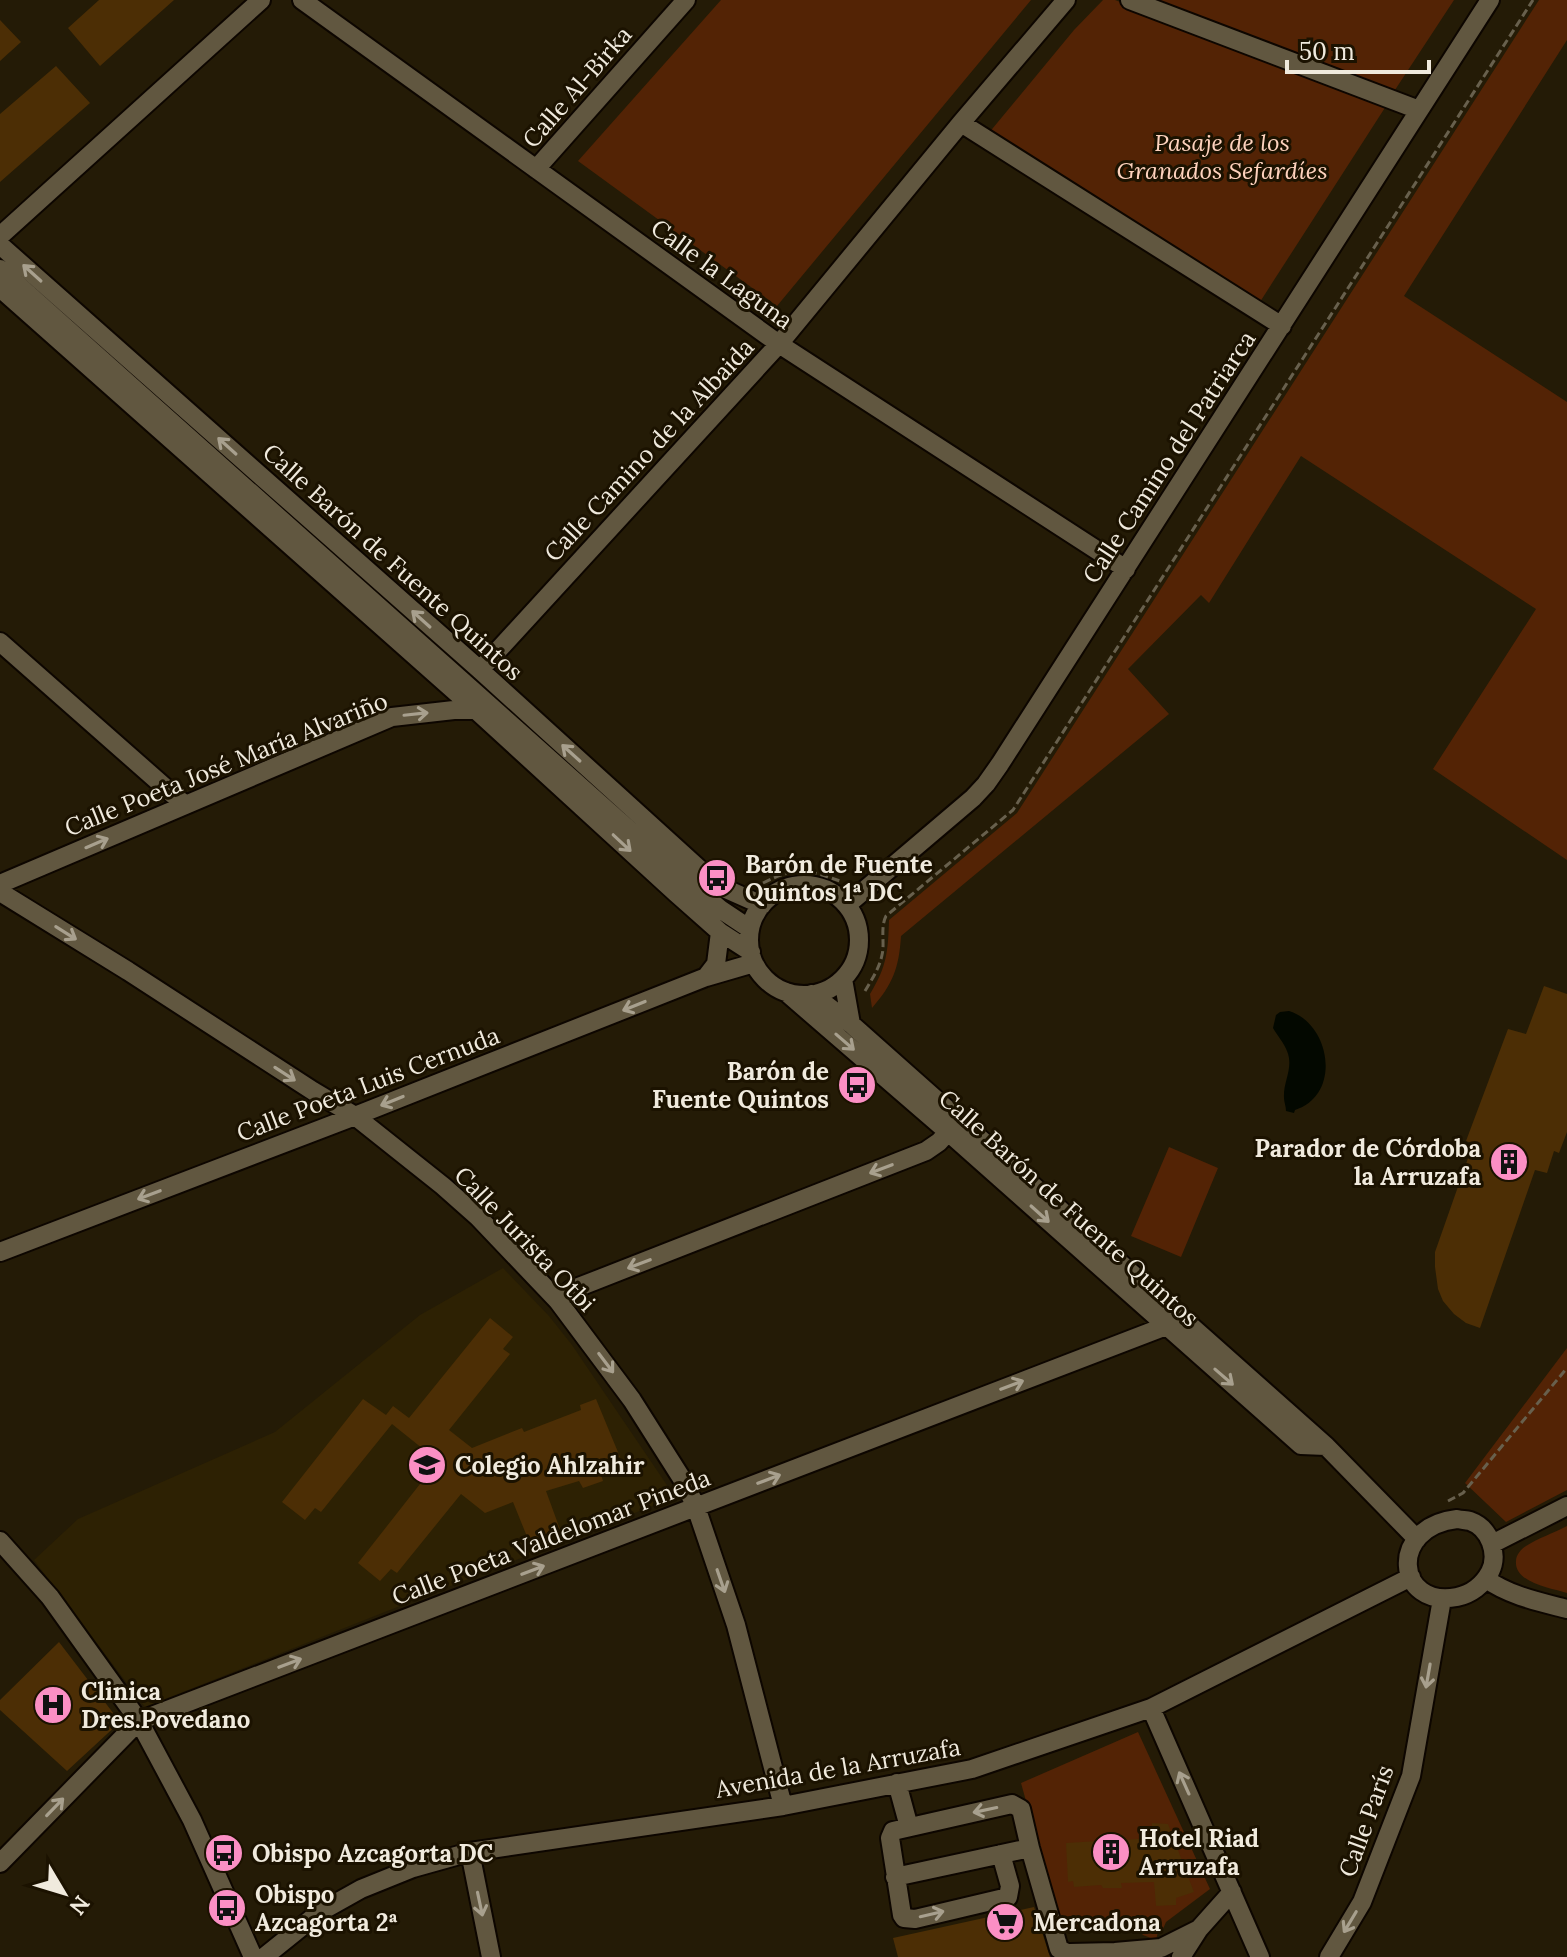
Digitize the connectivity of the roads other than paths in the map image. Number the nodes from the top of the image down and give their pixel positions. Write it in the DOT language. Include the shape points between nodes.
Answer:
graph roads {
  1 [pos="261,0"];
  2 [pos="302,0"];
  3 [pos="686,0"];
  4 [pos="1066,0"];
  5 [pos="1130,0"];
  6 [pos="1490,0"];
  7 [pos="1419,110"];
  8 [pos="961,123"];
  9 [pos="536,169"];
  10 [pos="0,236"];
  11 [pos="0,245"];
  12 [pos="0,269"];
  13 [pos="0,288"];
  14 [pos="1282,326"];
  15 [pos="779,344"];
  16 [pos="1126,569"];
  17 [pos="0,642"];
  18 [pos="480,670"];
  19 [pos="476,710"];
  20 [pos="185,805"];
  21 [pos="0,884"];
  22 [pos="0,892"];
  23 [pos="762,905"];
  24 [pos="847,905"];
  25 [pos="750,929"];
  26 [pos="720,932"];
  27 [pos="752,958"];
  28 [pos="706,977"];
  29 [pos="843,979"];
  30 [pos="786,992"];
  31 [pos="812,994"];
  32 [pos="851,1024"];
  33 [pos="355,1116"];
  34 [pos="948,1132"];
  35 [pos="0,1252"];
  36 [pos="558,1301"];
  37 [pos="1166,1326"];
  38 [pos="1326,1446"];
  39 [pos="1567,1506"];
  40 [pos="696,1507"];
  41 [pos="1417,1539"];
  42 [pos="0,1541"];
  43 [pos="1492,1544"];
  44 [pos="1411,1577"];
  45 [pos="1486,1579"];
  46 [pos="1442,1599"];
  47 [pos="1567,1609"];
  48 [pos="1151,1708"];
  49 [pos="139,1721"];
  50 [pos="897,1783"];
  51 [pos="783,1806"];
  52 [pos="909,1827"];
  53 [pos="1030,1848"];
  54 [pos="470,1852"];
  55 [pos="1001,1854"];
  56 [pos="0,1863"];
  57 [pos="895,1877"];
  58 [pos="1232,1892"];
  59 [pos="1199,1929"];
  60 [pos="1116,1954"];
  61 [pos="1070,1955"];
  62 [pos="253,1957"];
  63 [pos="264,1957"];
  64 [pos="491,1957"];
  65 [pos="1181,1957"];
  66 [pos="1260,1957"];
  67 [pos="1329,1957"];
  1 -- 10 [label="street"];
  2 -- 9 [label="street, Calle la Laguna"];
  3 -- 9 [label="street, Calle Al-Birka"];
  4 -- 8 [label="street, Calle Camino de la Albaida"];
  5 -- 7 [label="street"];
  6 -- 7 [label="street, Calle Camino del Patriarca"];
  7 -- 14 [label="street, Calle Camino del Patriarca"];
  8 -- 14 [label="street"];
  8 -- 15 [label="street, Calle Camino de la Albaida"];
  9 -- 15 [label="street, Calle la Laguna"];
  18 -- 11 [label="street, Calle Barón de Fuente Quintos, one-way"];
  12 -- 25 [label="street, Calle Barón de Fuente Quintos" via="691,885"];
  13 -- 19 [label="street"];
  14 -- 16 [label="street, Calle Camino del Patriarca"];
  15 -- 16 [label="street, Calle la Laguna"];
  15 -- 18 [label="street, Calle Camino de la Albaida"];
  16 -- 24 [label="street, Calle Camino del Patriarca" via="986,784"];
  17 -- 20 [label="street"];
  23 -- 18 [label="street, Calle Barón de Fuente Quintos, one-way" via="726,889 698,868"];
  20 -- 19 [label="street, Calle Poeta José María Alvariño, one-way" via="392,717"];
  19 -- 26 [label="street, one-way"];
  21 -- 20 [label="street, Calle Poeta José María Alvariño, one-way"];
  22 -- 33 [label="street, Calle Jurista Otbi, one-way"];
  23 -- 24 [label="street" via="775,893 809,885 826,889"];
  23 -- 25 [label="street"];
  24 -- 29 [label="street" via="859,947"];
  25 -- 27 [label="street"];
  26 -- 27 [label="street"];
  26 -- 28 [label="street" via="716,964"];
  27 -- 28 [label="street, Calle Poeta Luis Cernuda"];
  27 -- 30 [label="street" via="762,975"];
  28 -- 33 [label="street, Calle Poeta Luis Cernuda, one-way"];
  29 -- 31 [label="street"];
  29 -- 32 [label="street"];
  30 -- 31 [label="street"];
  30 -- 34 [label="street, Calle Barón de Fuente Quintos, one-way"];
  31 -- 32 [label="street, Calle Barón de Fuente Quintos"];
  32 -- 38 [label="street, Calle Barón de Fuente Quintos"];
  33 -- 35 [label="street, Calle Poeta Luis Cernuda, one-way"];
  33 -- 36 [label="street, Calle Jurista Otbi" via="478,1217"];
  34 -- 36 [label="street, one-way" via="926,1151 571,1290"];
  34 -- 37 [label="street, Calle Barón de Fuente Quintos, one-way"];
  36 -- 40 [label="street, Calle Jurista Otbi, one-way" via="632,1400"];
  37 -- 38 [label="street, Calle Barón de Fuente Quintos, one-way" via="1301,1445"];
  40 -- 37 [label="street, Calle Poeta Valdelomar Pineda, one-way"];
  38 -- 41 [label="street, Calle Barón de Fuente Quintos"];
  39 -- 43 [label="street"];
  49 -- 40 [label="street, Calle Poeta Valdelomar Pineda, one-way"];
  40 -- 51 [label="street, Calle Jurista Otbi, one-way" via="736,1625"];
  41 -- 43 [label="street" via="1436,1525 1457,1519 1479,1526"];
  41 -- 44 [label="street" via="1407,1558"];
  42 -- 49 [label="street" via="50,1597"];
  43 -- 45 [label="street" via="1494,1557"];
  44 -- 46 [label="street" via="1429,1596"];
  44 -- 48 [label="street, Avenida de la Arruzafa"];
  45 -- 46 [label="street" via="1476,1590"];
  45 -- 47 [label="street"];
  46 -- 67 [label="street, Calle París, one-way" via="1411,1776 1362,1902"];
  48 -- 50 [label="street, Avenida de la Arruzafa" via="972,1769"];
  58 -- 48 [label="street, one-way"];
  56 -- 49 [label="street, Calle Poeta Valdelomar Pineda, one-way"];
  49 -- 62 [label="street" via="192,1820"];
  50 -- 51 [label="street, Avenida de la Arruzafa"];
  50 -- 52 [label="street"];
  51 -- 54 [label="street, Avenida de la Arruzafa"];
  53 -- 52 [label="street, one-way" via="1021,1809 1012,1804"];
  52 -- 57 [label="street" via="893,1831 890,1838"];
  53 -- 55 [label="street"];
  53 -- 61 [label="street" via="1057,1944"];
  54 -- 63 [label="street, Avenida de la Arruzafa" via="361,1889 320,1912"];
  54 -- 64 [label="street, one-way"];
  55 -- 57 [label="street"];
  57 -- 55 [label="street, one-way" via="902,1915 915,1919 1008,1897"];
  58 -- 59 [label="street"];
  58 -- 66 [label="street"];
  59 -- 60 [label="street" via="1161,1948"];
  59 -- 65 [label="street"];
  60 -- 61 [label="street"];
}
